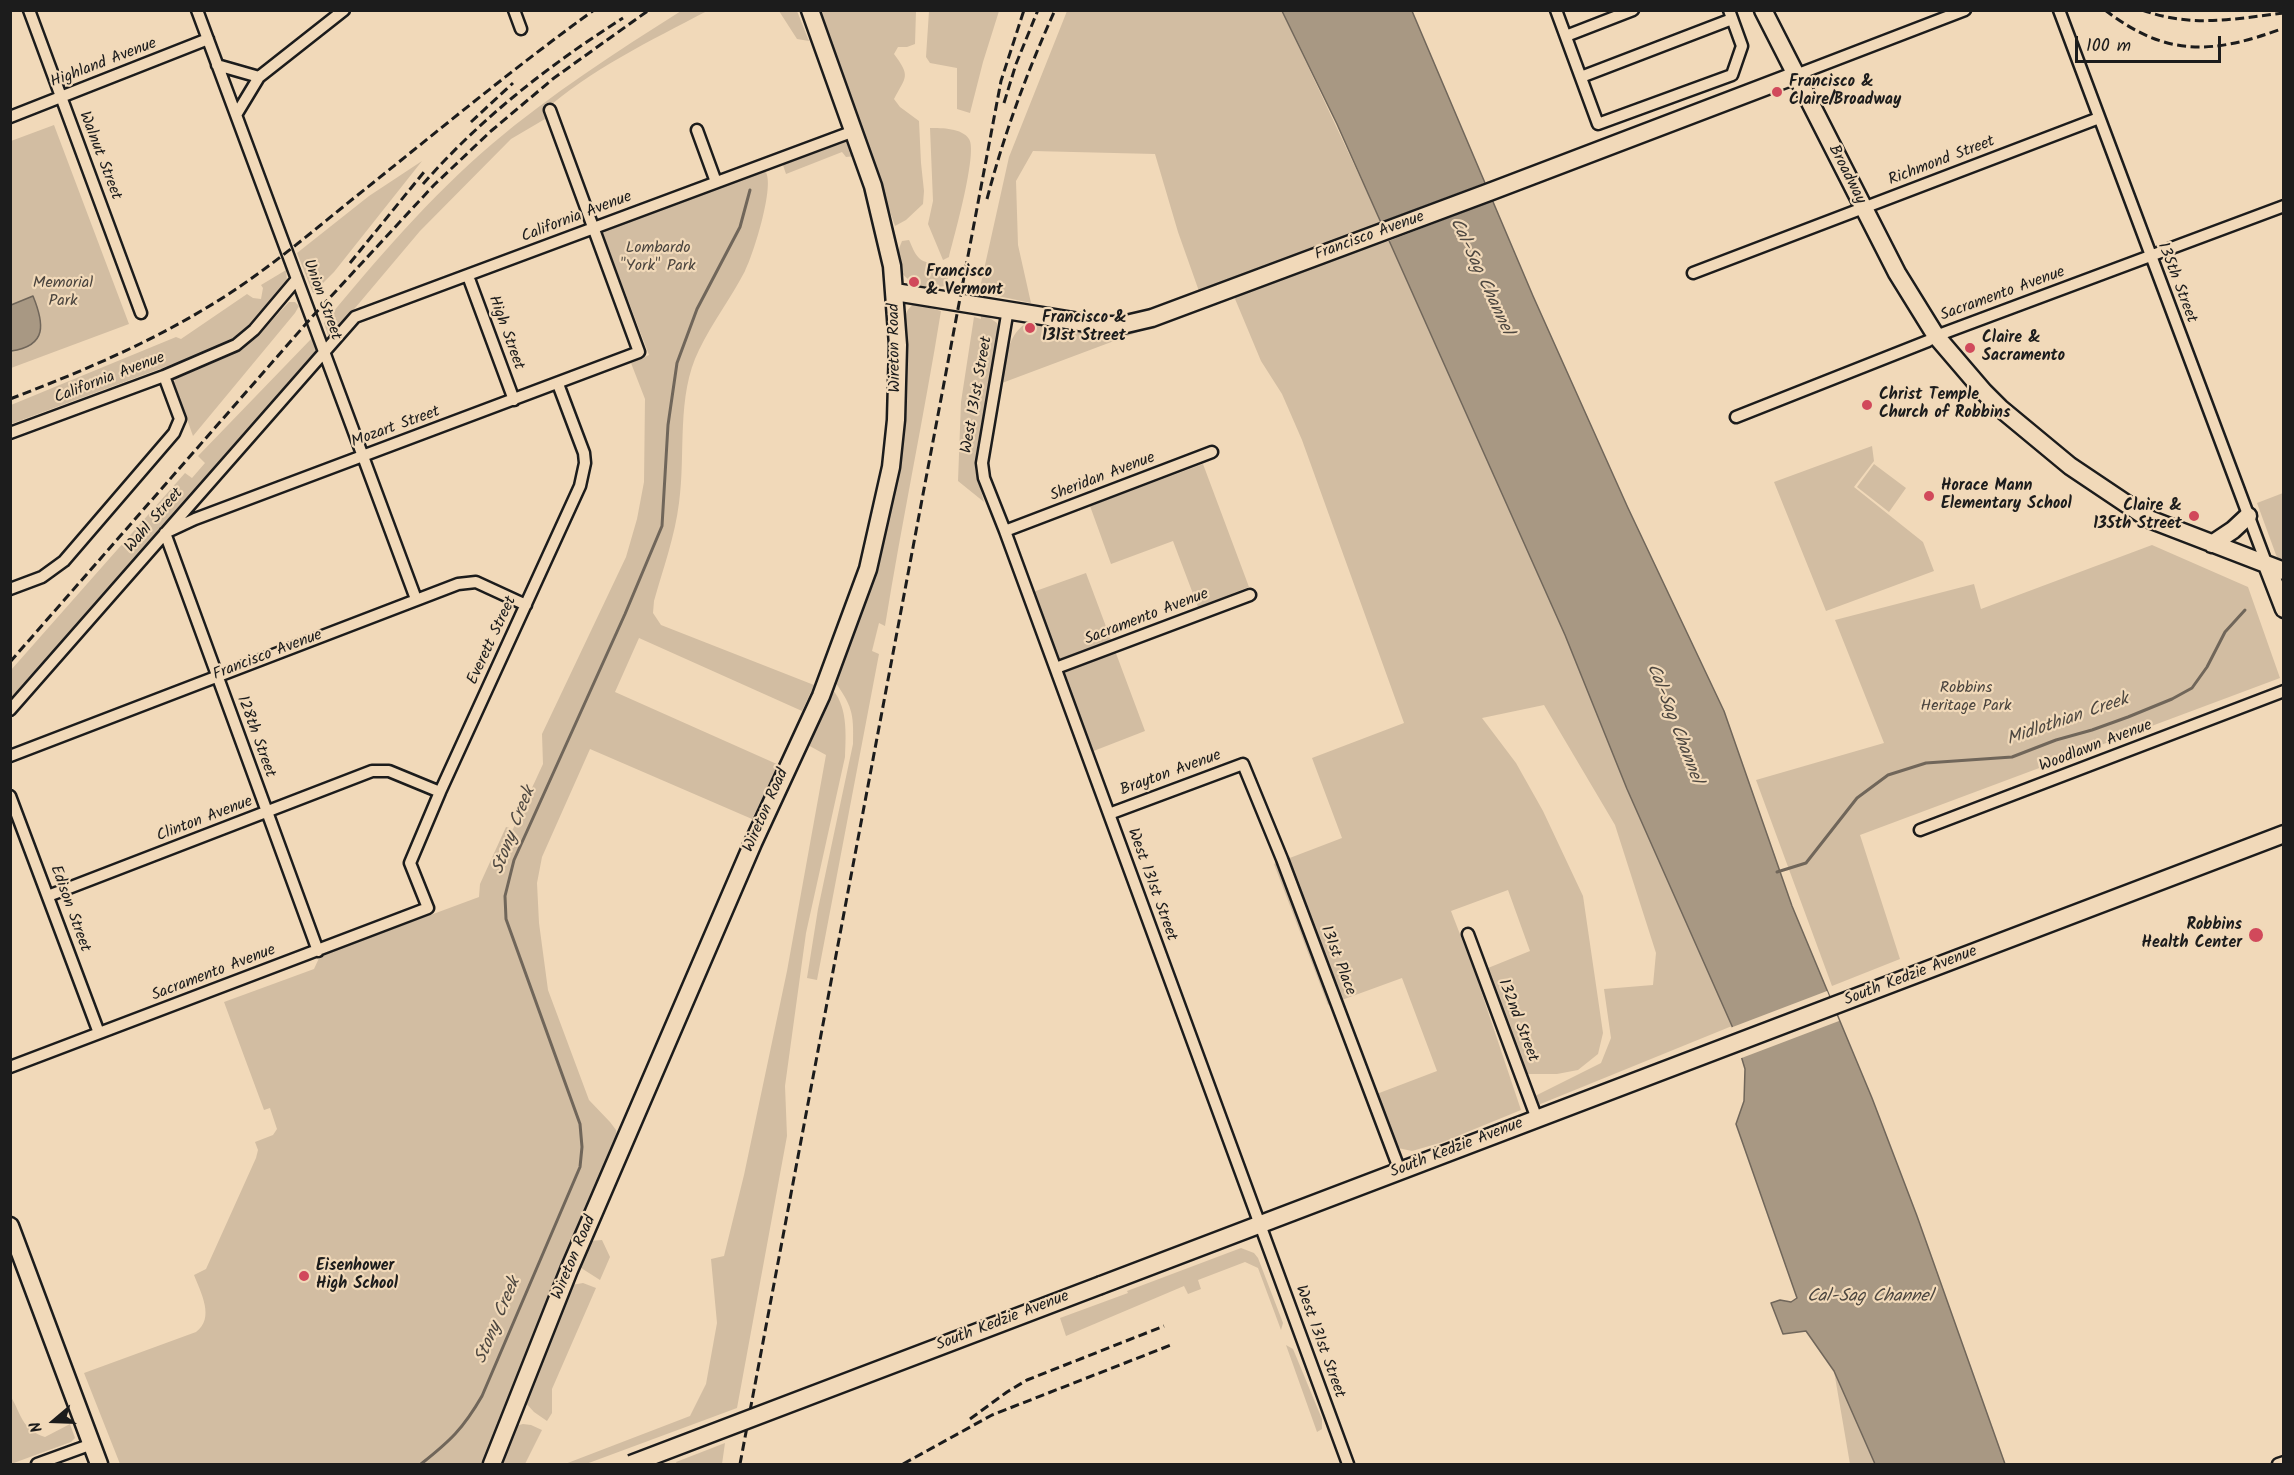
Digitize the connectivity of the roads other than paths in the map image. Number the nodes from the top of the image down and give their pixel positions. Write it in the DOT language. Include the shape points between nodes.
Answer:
graph roads {
  1 [pos="29,10"];
  2 [pos="197,10"];
  3 [pos="344,10"];
  4 [pos="514,10"];
  5 [pos="810,10"];
  6 [pos="1556,10"];
  7 [pos="1634,10"];
  8 [pos="1763,10"];
  9 [pos="1965,10"];
  10 [pos="2059,10"];
  11 [pos="1731,15"];
  12 [pos="521,29"];
  13 [pos="1566,36"];
  14 [pos="208,39"];
  15 [pos="217,65"];
  16 [pos="1796,75"];
  17 [pos="259,77"];
  18 [pos="1581,77"];
  19 [pos="61,97"];
  20 [pos="550,110"];
  21 [pos="236,115"];
  22 [pos="10,117"];
  23 [pos="2099,118"];
  24 [pos="697,130"];
  25 [pos="854,131"];
  26 [pos="716,182"];
  27 [pos="2283,206"];
  28 [pos="1863,209"];
  29 [pos="593,227"];
  30 [pos="2150,256"];
  31 [pos="1693,273"];
  32 [pos="468,276"];
  33 [pos="297,279"];
  34 [pos="895,292"];
  35 [pos="1008,309"];
  36 [pos="141,313"];
  37 [pos="1936,336"];
  38 [pos="325,353"];
  39 [pos="164,376"];
  40 [pos="558,384"];
  41 [pos="514,400"];
  42 [pos="1736,417"];
  43 [pos="10,433"];
  44 [pos="1212,452"];
  45 [pos="363,456"];
  46 [pos="2248,516"];
  47 [pos="1005,531"];
  48 [pos="165,533"];
  49 [pos="2212,544"];
  50 [pos="2267,565"];
  51 [pos="2283,571"];
  52 [pos="10,589"];
  53 [pos="1250,595"];
  54 [pos="416,599"];
  55 [pos="526,605"];
  56 [pos="2283,609"];
  57 [pos="1056,668"];
  58 [pos="216,676"];
  59 [pos="2283,692"];
  60 [pos="10,710"];
  61 [pos="10,756"];
  62 [pos="1243,764"];
  63 [pos="440,792"];
  64 [pos="10,796"];
  65 [pos="266,812"];
  66 [pos="1109,813"];
  67 [pos="1920,830"];
  68 [pos="2283,834"];
  69 [pos="48,896"];
  70 [pos="428,908"];
  71 [pos="1468,934"];
  72 [pos="318,951"];
  73 [pos="99,1034"];
  74 [pos="10,1067"];
  75 [pos="1537,1119"];
  76 [pos="1400,1171"];
  77 [pos="1260,1224"];
  78 [pos="10,1226"];
  79 [pos="92,1444"];
  80 [pos="2283,1462"];
  81 [pos="37,1464"];
  82 [pos="99,1464"];
  83 [pos="492,1464"];
  84 [pos="631,1464"];
  85 [pos="1348,1464"];
  86 [pos="2278,1464"];
  1 -- 19 [label="street, Walnut Street"];
  2 -- 14 [label="street, Union Street"];
  3 -- 17 [label="street"];
  4 -- 12 [label="street"];
  5 -- 25 [label="street, Wireton Road"];
  6 -- 13 [label="street"];
  7 -- 13 [label="street"];
  8 -- 16 [label="street, Broadway"];
  9 -- 16 [label="street, Francisco Avenue"];
  10 -- 23 [label="street, 135th Street"];
  11 -- 18 [label="street"];
  11 -- 18 [label="street" via="1742,46 1732,75 1598,124"];
  13 -- 18 [label="street"];
  14 -- 15 [label="street, Union Street"];
  14 -- 19 [label="street, Highland Avenue"];
  15 -- 17 [label="street"];
  15 -- 21 [label="street, Union Street"];
  16 -- 28 [label="street, Broadway"];
  16 -- 35 [label="street, Francisco Avenue" via="1152,318 1122,325 1098,325"];
  17 -- 21 [label="street"];
  19 -- 22 [label="street, Highland Avenue"];
  19 -- 36 [label="street, Walnut Street"];
  20 -- 29 [label="street"];
  21 -- 33 [label="street, Union Street"];
  23 -- 28 [label="street, Richmond Street"];
  23 -- 30 [label="street, 135th Street"];
  24 -- 26 [label="street"];
  25 -- 26 [label="street, California Avenue"];
  25 -- 34 [label="street, Wireton Road" via="880,210"];
  26 -- 29 [label="street, California Avenue"];
  27 -- 30 [label="street, Sacramento Avenue"];
  28 -- 31 [label="street, Richmond Street"];
  28 -- 37 [label="street, Broadway"];
  29 -- 32 [label="street, California Avenue"];
  29 -- 40 [label="street, Mozart Street" via="639,352"];
  30 -- 37 [label="street, Sacramento Avenue"];
  30 -- 46 [label="street, 135th Street"];
  32 -- 38 [label="street, California Avenue" via="355,317"];
  32 -- 41 [label="street, High Street"];
  33 -- 38 [label="street, Union Street"];
  33 -- 39 [label="street, California Avenue" via="254,330 236,345"];
  34 -- 35 [label="street, Francisco Avenue"];
  34 -- 83 [label="street, Wireton Road" via="896,420 891,467 868,568 821,696 568,1270"];
  35 -- 47 [label="street, West 131st Street" via="982,463"];
  37 -- 42 [label="street, Sacramento Avenue"];
  37 -- 49 [label="street, Broadway" via="2000,408 2070,466 2149,519"];
  38 -- 45 [label="street, Union Street"];
  38 -- 48 [label="street, Wahl Street"];
  39 -- 43 [label="street, California Avenue"];
  39 -- 52 [label="street" via="179,424 64,561 42,577"];
  40 -- 41 [label="street, Mozart Street"];
  40 -- 55 [label="street, Everett Street" via="584,453 584,473"];
  41 -- 45 [label="street, Mozart Street"];
  44 -- 47 [label="street, Sheridan Avenue"];
  45 -- 48 [label="street, Mozart Street"];
  45 -- 54 [label="street, Union Street"];
  46 -- 49 [label="street"];
  46 -- 50 [label="street, 135th Street"];
  47 -- 57 [label="street, West 131st Street"];
  48 -- 58 [label="street, 128th Street"];
  48 -- 60 [label="street, Wahl Street"];
  49 -- 50 [label="street, Broadway"];
  50 -- 51 [label="street, Broadway"];
  50 -- 56 [label="street"];
  53 -- 57 [label="street, Sacramento Avenue"];
  54 -- 55 [label="street, Francisco Avenue" via="476,582"];
  54 -- 58 [label="street, Francisco Avenue"];
  55 -- 63 [label="street, Everett Street"];
  57 -- 66 [label="street, West 131st Street"];
  58 -- 61 [label="street, Francisco Avenue"];
  58 -- 65 [label="street, 128th Street"];
  59 -- 67 [label="street, Woodlawn Avenue"];
  62 -- 66 [label="street, Brayton Avenue"];
  62 -- 76 [label="street, 131st Place"];
  63 -- 65 [label="street, Clinton Avenue" via="378,770"];
  63 -- 70 [label="street, Everett Street" via="410,863"];
  64 -- 69 [label="street, Edison Street"];
  65 -- 69 [label="street, Clinton Avenue"];
  65 -- 72 [label="street, 128th Street"];
  66 -- 77 [label="street, West 131st Street"];
  68 -- 75 [label="street, South Kedzie Avenue"];
  69 -- 73 [label="street, Edison Street"];
  70 -- 72 [label="street, Sacramento Avenue"];
  71 -- 75 [label="street, 132nd Street"];
  72 -- 73 [label="street, Sacramento Avenue"];
  73 -- 74 [label="street, Sacramento Avenue"];
  75 -- 76 [label="street, South Kedzie Avenue"];
  76 -- 77 [label="street, South Kedzie Avenue"];
  77 -- 84 [label="street, South Kedzie Avenue, bridge"];
  77 -- 85 [label="street, West 131st Street"];
  78 -- 79 [label="street"];
  79 -- 81 [label="street"];
  79 -- 82 [label="street"];
  80 -- 86 [label="street"];
}
